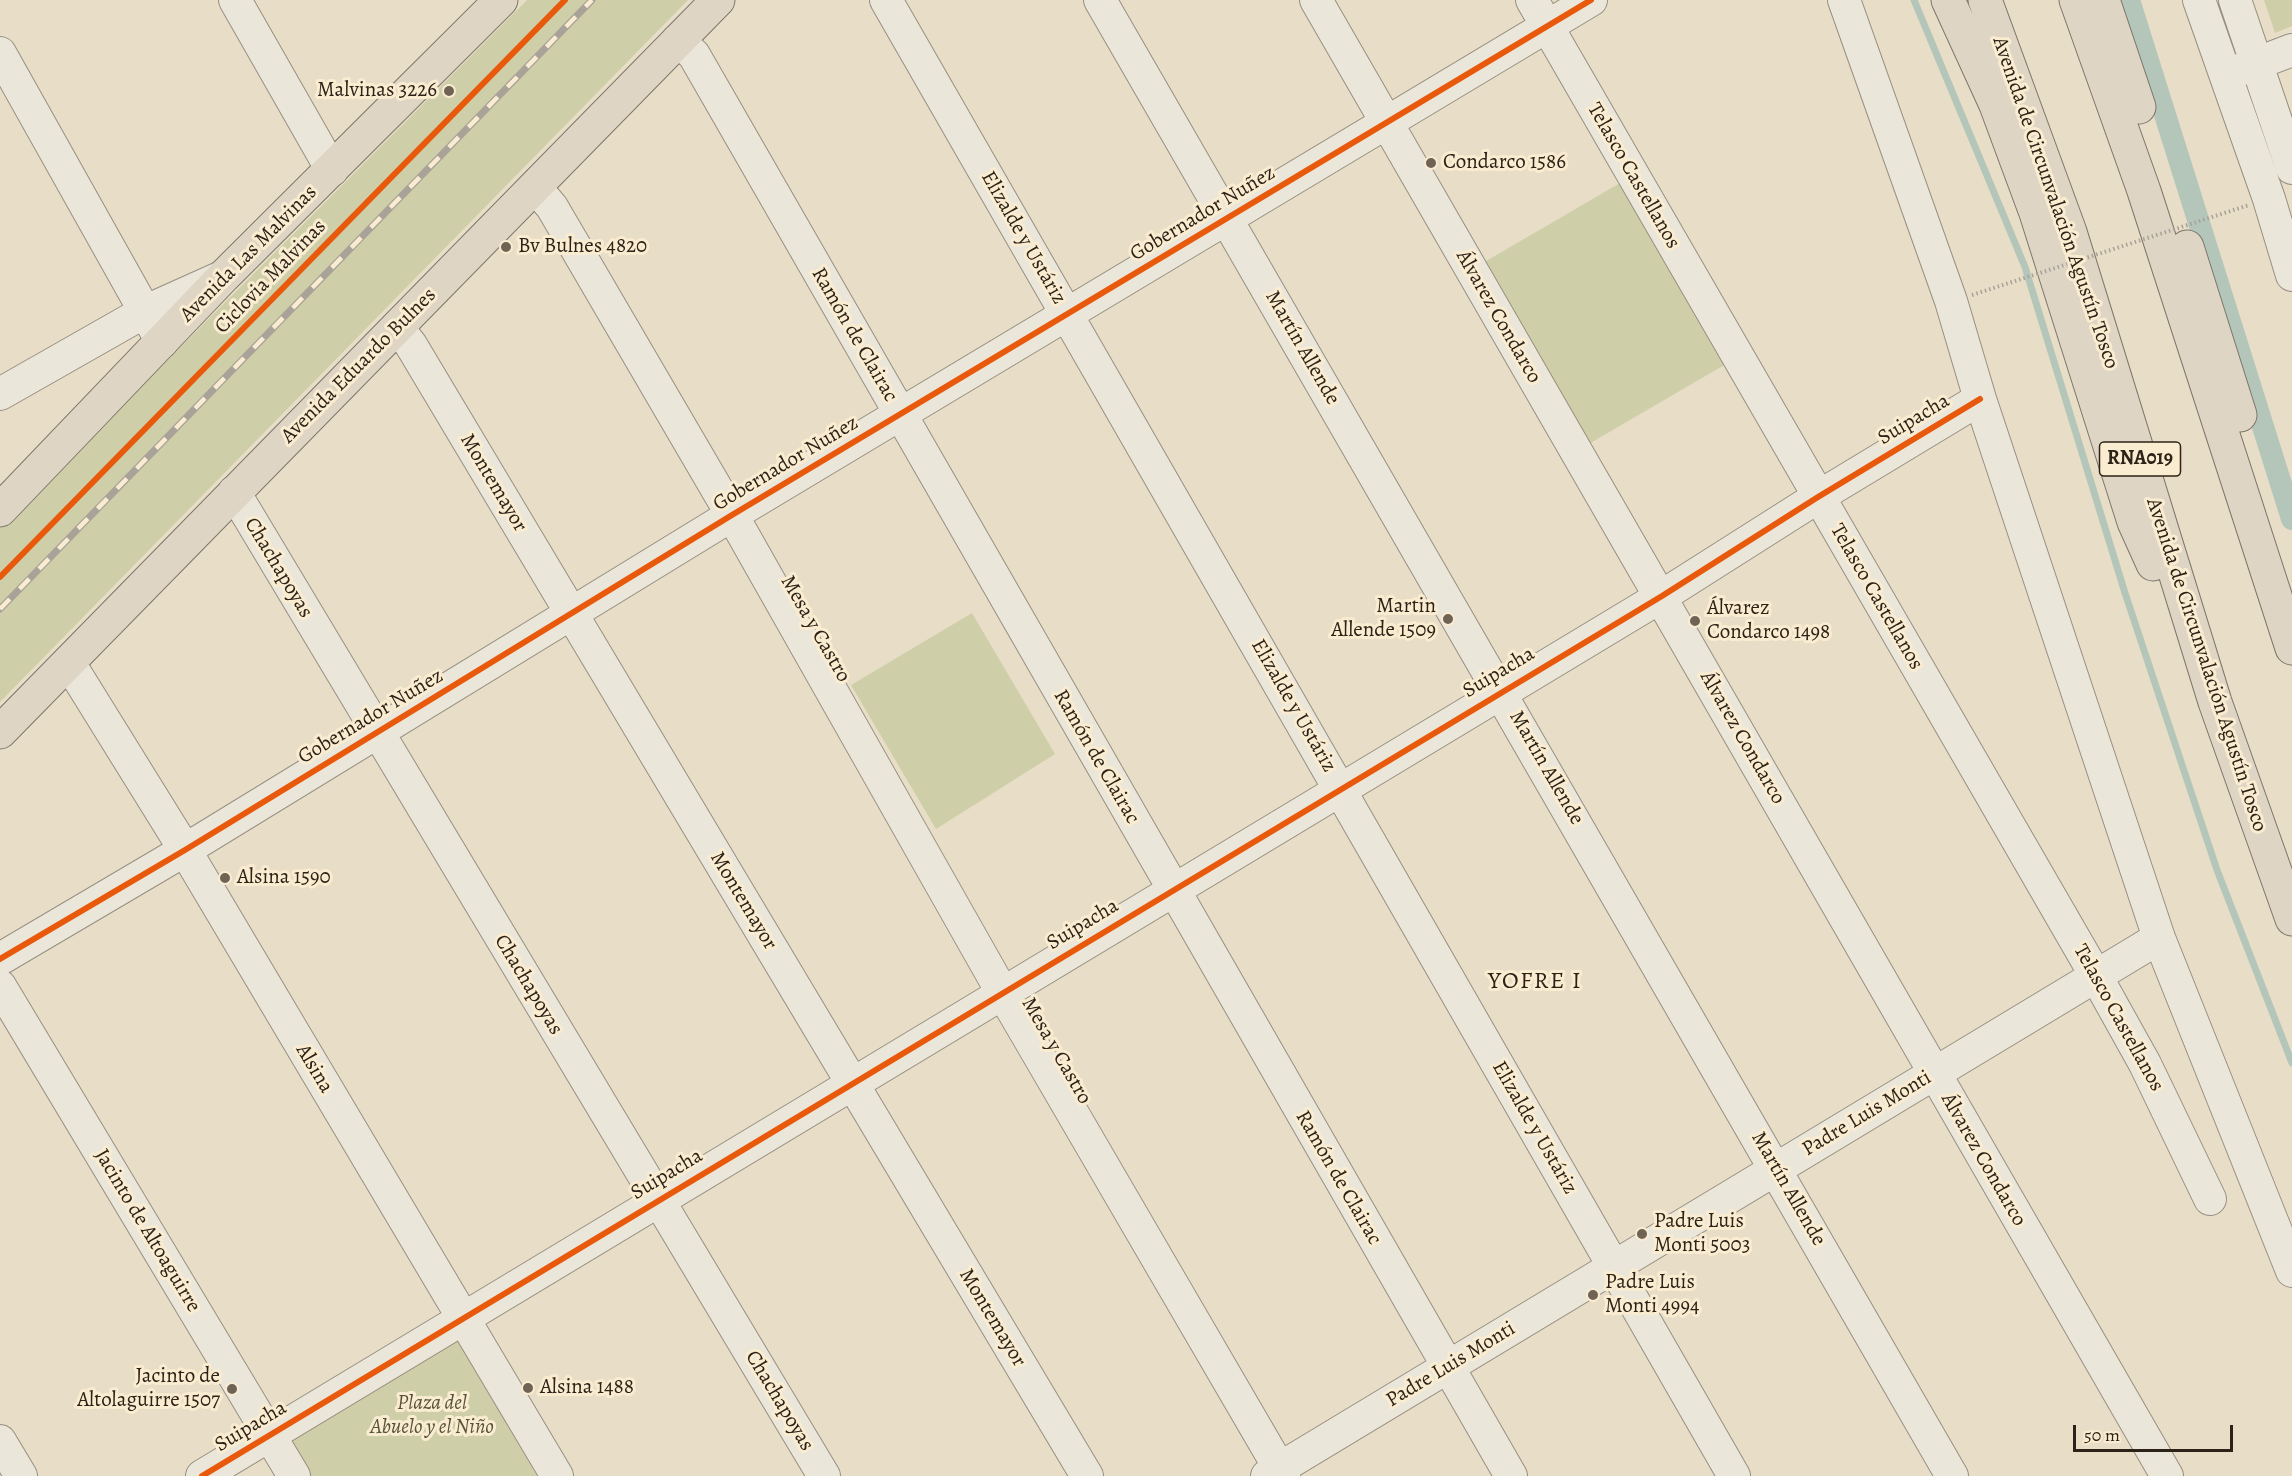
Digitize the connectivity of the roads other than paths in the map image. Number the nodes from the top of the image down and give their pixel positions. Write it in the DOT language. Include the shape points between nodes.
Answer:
graph roads {
  1 [pos="235,0"];
  2 [pos="501,0"];
  3 [pos="718,0"];
  4 [pos="886,0"];
  5 [pos="1100,0"];
  6 [pos="1316,0"];
  7 [pos="1532,0"];
  8 [pos="1591,0"];
  9 [pos="1844,0"];
  10 [pos="1948,0"];
  11 [pos="1985,0"];
  12 [pos="2076,0"];
  13 [pos="2103,0"];
  14 [pos="2199,0"];
  15 [pos="2235,0"];
  16 [pos="1548,27"];
  17 [pos="678,40"];
  18 [pos="2292,50"];
  19 [pos="0,53"];
  20 [pos="2257,64"];
  21 [pos="2226,75"];
  22 [pos="1385,124"];
  23 [pos="2292,168"];
  24 [pos="332,170"];
  25 [pos="535,187"];
  26 [pos="1227,218"];
  27 [pos="2292,275"];
  28 [pos="224,276"];
  29 [pos="146,311"];
  30 [pos="1067,315"];
  31 [pos="397,327"];
  32 [pos="162,342"];
  33 [pos="0,393"];
  34 [pos="1980,399"];
  35 [pos="900,415"];
  36 [pos="234,492"];
  37 [pos="1818,497"];
  38 [pos="0,510"];
  39 [pos="732,515"];
  40 [pos="1662,596"];
  41 [pos="571,615"];
  42 [pos="2290,639"];
  43 [pos="69,663"];
  44 [pos="1501,691"];
  45 [pos="2215,702"];
  46 [pos="0,732"];
  47 [pos="376,732"];
  48 [pos="1340,789"];
  49 [pos="184,850"];
  50 [pos="1173,891"];
  51 [pos="2292,919"];
  52 [pos="2159,938"];
  53 [pos="0,959"];
  54 [pos="2096,976"];
  55 [pos="0,986"];
  56 [pos="1002,992"];
  57 [pos="1934,1075"];
  58 [pos="852,1083"];
  59 [pos="1776,1168"];
  60 [pos="2210,1198"];
  61 [pos="658,1200"];
  62 [pos="1614,1266"];
  63 [pos="2292,1271"];
  64 [pos="463,1318"];
  65 [pos="1448,1368"];
  66 [pos="270,1435"];
  67 [pos="0,1441"];
  68 [pos="1277,1473"];
  69 [pos="21,1476"];
  70 [pos="201,1476"];
  71 [pos="294,1476"];
  72 [pos="557,1476"];
  73 [pos="824,1476"];
  74 [pos="1087,1476"];
  75 [pos="1510,1476"];
  76 [pos="1734,1476"];
  77 [pos="1952,1476"];
  78 [pos="2167,1476"];
  1 -- 24 [label="street"];
  2 -- 24 [label="main road, Avenida Las Malvinas"];
  3 -- 17 [label="main road, Avenida Eduardo Bulnes"];
  4 -- 30 [label="street, Elizalde y Ustáriz"];
  5 -- 26 [label="street, Martín Allende"];
  6 -- 22 [label="street, Álvarez Condarco"];
  7 -- 16 [label="street, Telasco Castellanos"];
  8 -- 16 [label="street, Gobernador Nuñez"];
  9 -- 34 [label="street" via="1951,301"];
  10 -- 45 [label="main road" via="1996,105 2036,213 2134,522"];
  11 -- 45 [label="main road, Avenida de Circunvalación Agustín Tosco / RNA019" via="2070,232"];
  12 -- 42 [label="main road" via="2144,191"];
  13 -- 42 [label="main road" via="2243,424"];
  14 -- 21 [label="street"];
  15 -- 20 [label="street"];
  16 -- 22 [label="street, Gobernador Nuñez"];
  16 -- 37 [label="street, Telasco Castellanos"];
  17 -- 25 [label="main road, Avenida Eduardo Bulnes"];
  17 -- 35 [label="street, Ramón de Clairac" via="694,55"];
  18 -- 20 [label="street"];
  19 -- 29 [label="street"];
  20 -- 21 [label="street"];
  20 -- 23 [label="street"];
  21 -- 27 [label="street"];
  22 -- 26 [label="street, Gobernador Nuñez"];
  22 -- 40 [label="street, Álvarez Condarco"];
  24 -- 28 [label="main road, Avenida Las Malvinas"];
  25 -- 31 [label="main road, Avenida Eduardo Bulnes"];
  25 -- 39 [label="street, Mesa y Castro" via="552,207"];
  26 -- 30 [label="street, Gobernador Nuñez"];
  26 -- 44 [label="street, Martín Allende"];
  28 -- 29 [label="street"];
  28 -- 32 [label="main road, Avenida Las Malvinas"];
  29 -- 32 [label="street"];
  29 -- 33 [label="street"];
  30 -- 35 [label="street, Gobernador Nuñez"];
  30 -- 48 [label="street, Elizalde y Ustáriz"];
  31 -- 36 [label="main road, Avenida Eduardo Bulnes"];
  31 -- 41 [label="street, Montemayor"];
  32 -- 38 [label="main road, Avenida Las Malvinas"];
  34 -- 37 [label="street, Suipacha"];
  34 -- 52 [label="street"];
  35 -- 39 [label="street, Gobernador Nuñez"];
  35 -- 50 [label="street, Ramón de Clairac"];
  36 -- 43 [label="main road, Avenida Eduardo Bulnes"];
  36 -- 47 [label="street, Chachapoyas"];
  37 -- 40 [label="street, Suipacha"];
  37 -- 54 [label="street, Telasco Castellanos"];
  39 -- 41 [label="street, Gobernador Nuñez"];
  39 -- 56 [label="street, Mesa y Castro"];
  40 -- 44 [label="street, Suipacha"];
  40 -- 57 [label="street, Álvarez Condarco"];
  41 -- 47 [label="street, Gobernador Nuñez"];
  41 -- 58 [label="street, Montemayor"];
  43 -- 46 [label="main road, Avenida Eduardo Bulnes"];
  43 -- 49 [label="street, Alsina"];
  44 -- 48 [label="street, Suipacha"];
  44 -- 59 [label="street, Martín Allende"];
  45 -- 51 [label="main road, Avenida de Circunvalación Agustín Tosco / RNA019"];
  47 -- 49 [label="street, Gobernador Nuñez"];
  47 -- 61 [label="street, Chachapoyas"];
  48 -- 50 [label="street, Suipacha"];
  48 -- 62 [label="street, Elizalde y Ustáriz"];
  49 -- 53 [label="street, Gobernador Nuñez"];
  49 -- 64 [label="street, Alsina"];
  50 -- 56 [label="street, Suipacha"];
  50 -- 65 [label="street, Ramón de Clairac"];
  52 -- 54 [label="street, Padre Luis Monti"];
  52 -- 63 [label="street"];
  54 -- 57 [label="street, Padre Luis Monti"];
  54 -- 60 [label="street, Telasco Castellanos" via="2145,1064"];
  55 -- 66 [label="street, Jacinto de Altoaguirre"];
  56 -- 58 [label="street, Suipacha"];
  56 -- 68 [label="street, Mesa y Castro"];
  57 -- 59 [label="street, Padre Luis Monti"];
  57 -- 78 [label="street, Álvarez Condarco"];
  58 -- 61 [label="street, Suipacha"];
  58 -- 74 [label="street, Montemayor"];
  59 -- 62 [label="street, Padre Luis Monti"];
  59 -- 77 [label="street, Martín Allende"];
  61 -- 64 [label="street, Suipacha"];
  61 -- 73 [label="street, Chachapoyas"];
  62 -- 65 [label="street, Padre Luis Monti"];
  62 -- 76 [label="street, Elizalde y Ustáriz"];
  64 -- 66 [label="street, Suipacha"];
  64 -- 72 [label="street, Alsina"];
  65 -- 68 [label="street, Padre Luis Monti"];
  65 -- 75 [label="street, Ramón de Clairac"];
  66 -- 70 [label="street, Suipacha"];
  66 -- 71 [label="street, Jacinto de Altoaguirre"];
  67 -- 69 [label="street"];
}
